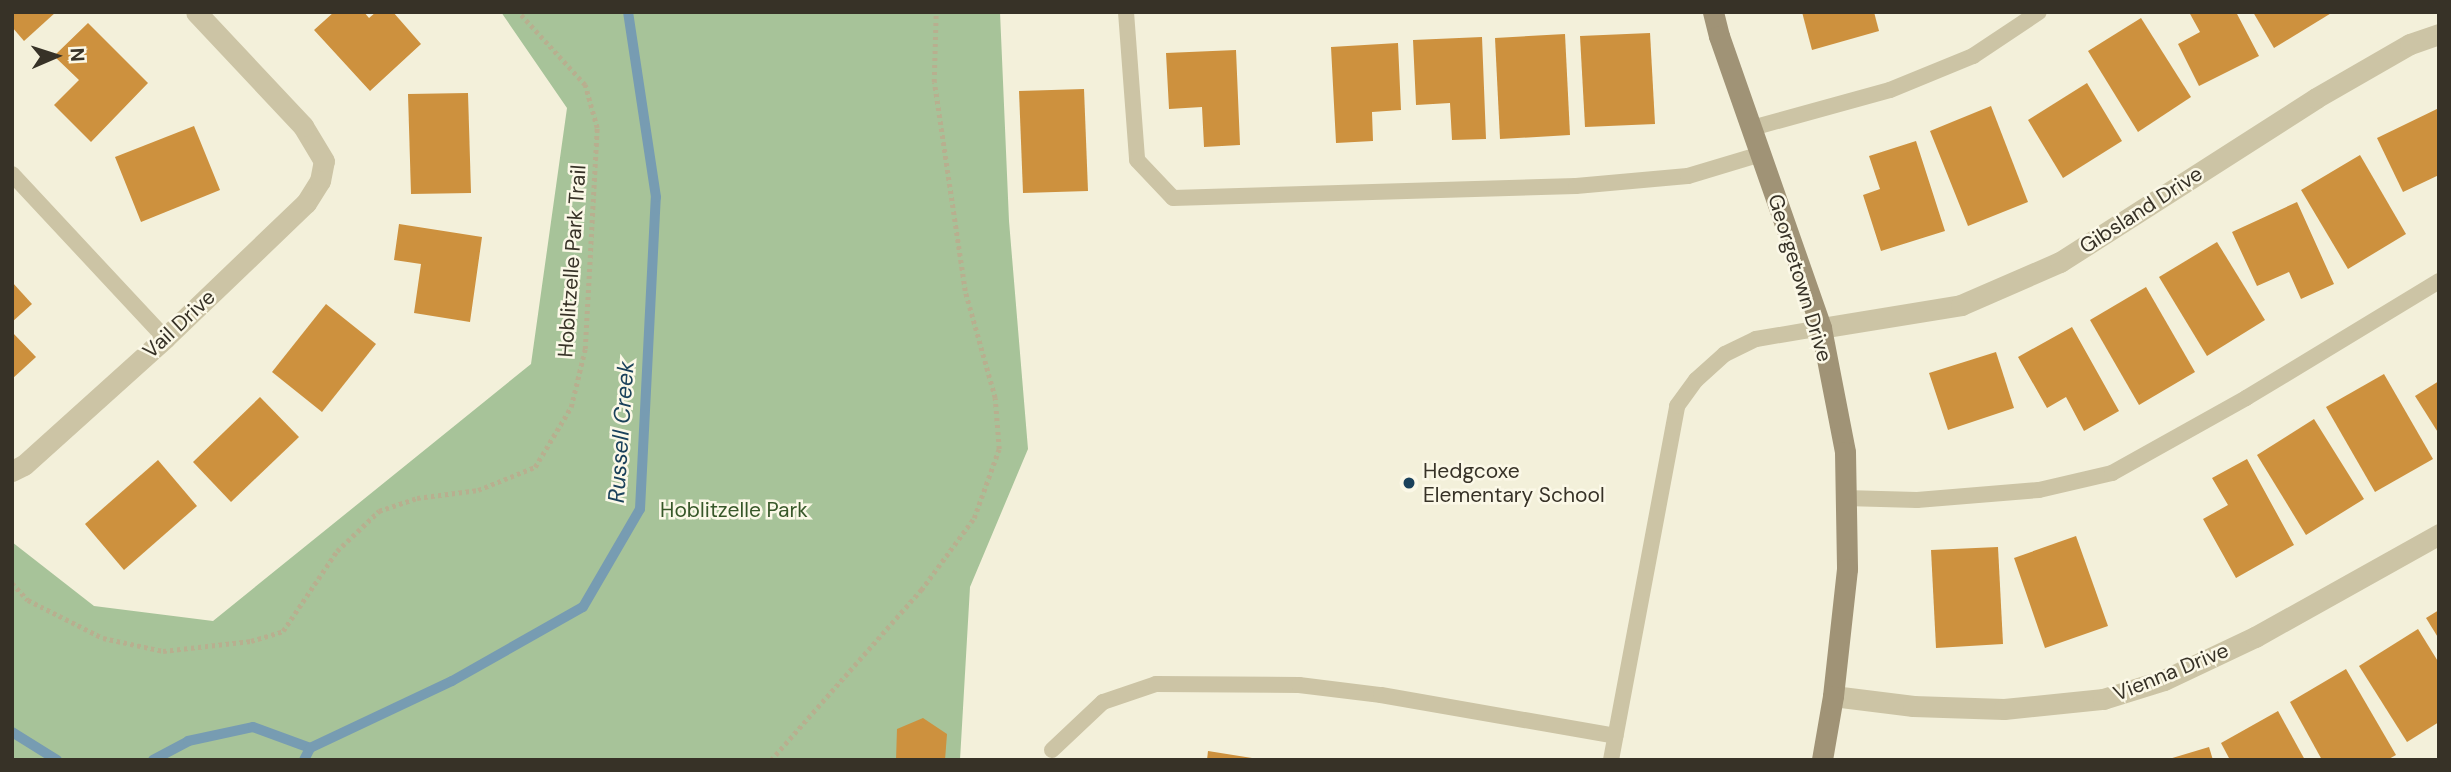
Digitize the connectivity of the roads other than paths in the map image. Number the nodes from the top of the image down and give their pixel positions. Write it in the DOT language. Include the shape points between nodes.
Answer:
graph roads {
  1 [pos="195,12"];
  2 [pos="1126,12"];
  3 [pos="1713,12"];
  4 [pos="2039,12"];
  5 [pos="2439,34"];
  6 [pos="1752,128"];
  7 [pos="1761,155"];
  8 [pos="12,174"];
  9 [pos="2439,281"];
  10 [pos="1821,328"];
  11 [pos="165,338"];
  12 [pos="12,471"];
  13 [pos="1845,498"];
  14 [pos="2439,534"];
  15 [pos="1833,696"];
  16 [pos="1615,736"];
  17 [pos="1052,750"];
  18 [pos="1611,760"];
  19 [pos="1822,760"];
  1 -- 11 [label="street, Vail Drive" via="303,126 324,161 320,181 306,203"];
  2 -- 7 [label="lane" via="1137,160 1173,198 1576,186 1688,176"];
  3 -- 6 [label="street, Georgetown Drive"];
  4 -- 6 [label="lane" via="1972,56 1902,85"];
  5 -- 10 [label="street, Gibsland Drive" via="2410,44 2316,98 2060,262 1961,305"];
  6 -- 7 [label="street, Georgetown Drive"];
  7 -- 10 [label="street, Georgetown Drive"];
  8 -- 11 [label="lane"];
  9 -- 13 [label="lane" via="2112,473 2039,490 1917,500"];
  10 -- 13 [label="street, Georgetown Drive" via="1845,452"];
  10 -- 16 [label="lane" via="1756,339 1725,354 1696,380 1677,406"];
  11 -- 12 [label="street, Vail Drive"];
  13 -- 15 [label="street, Georgetown Drive" via="1847,569"];
  14 -- 15 [label="street, Vienna Drive" via="2255,637 2164,680 2103,699 2004,709 1913,706"];
  15 -- 19 [label="street, Georgetown Drive"];
  16 -- 17 [label="lane" via="1299,685 1156,684 1103,702"];
  16 -- 18 [label="lane"];
}
